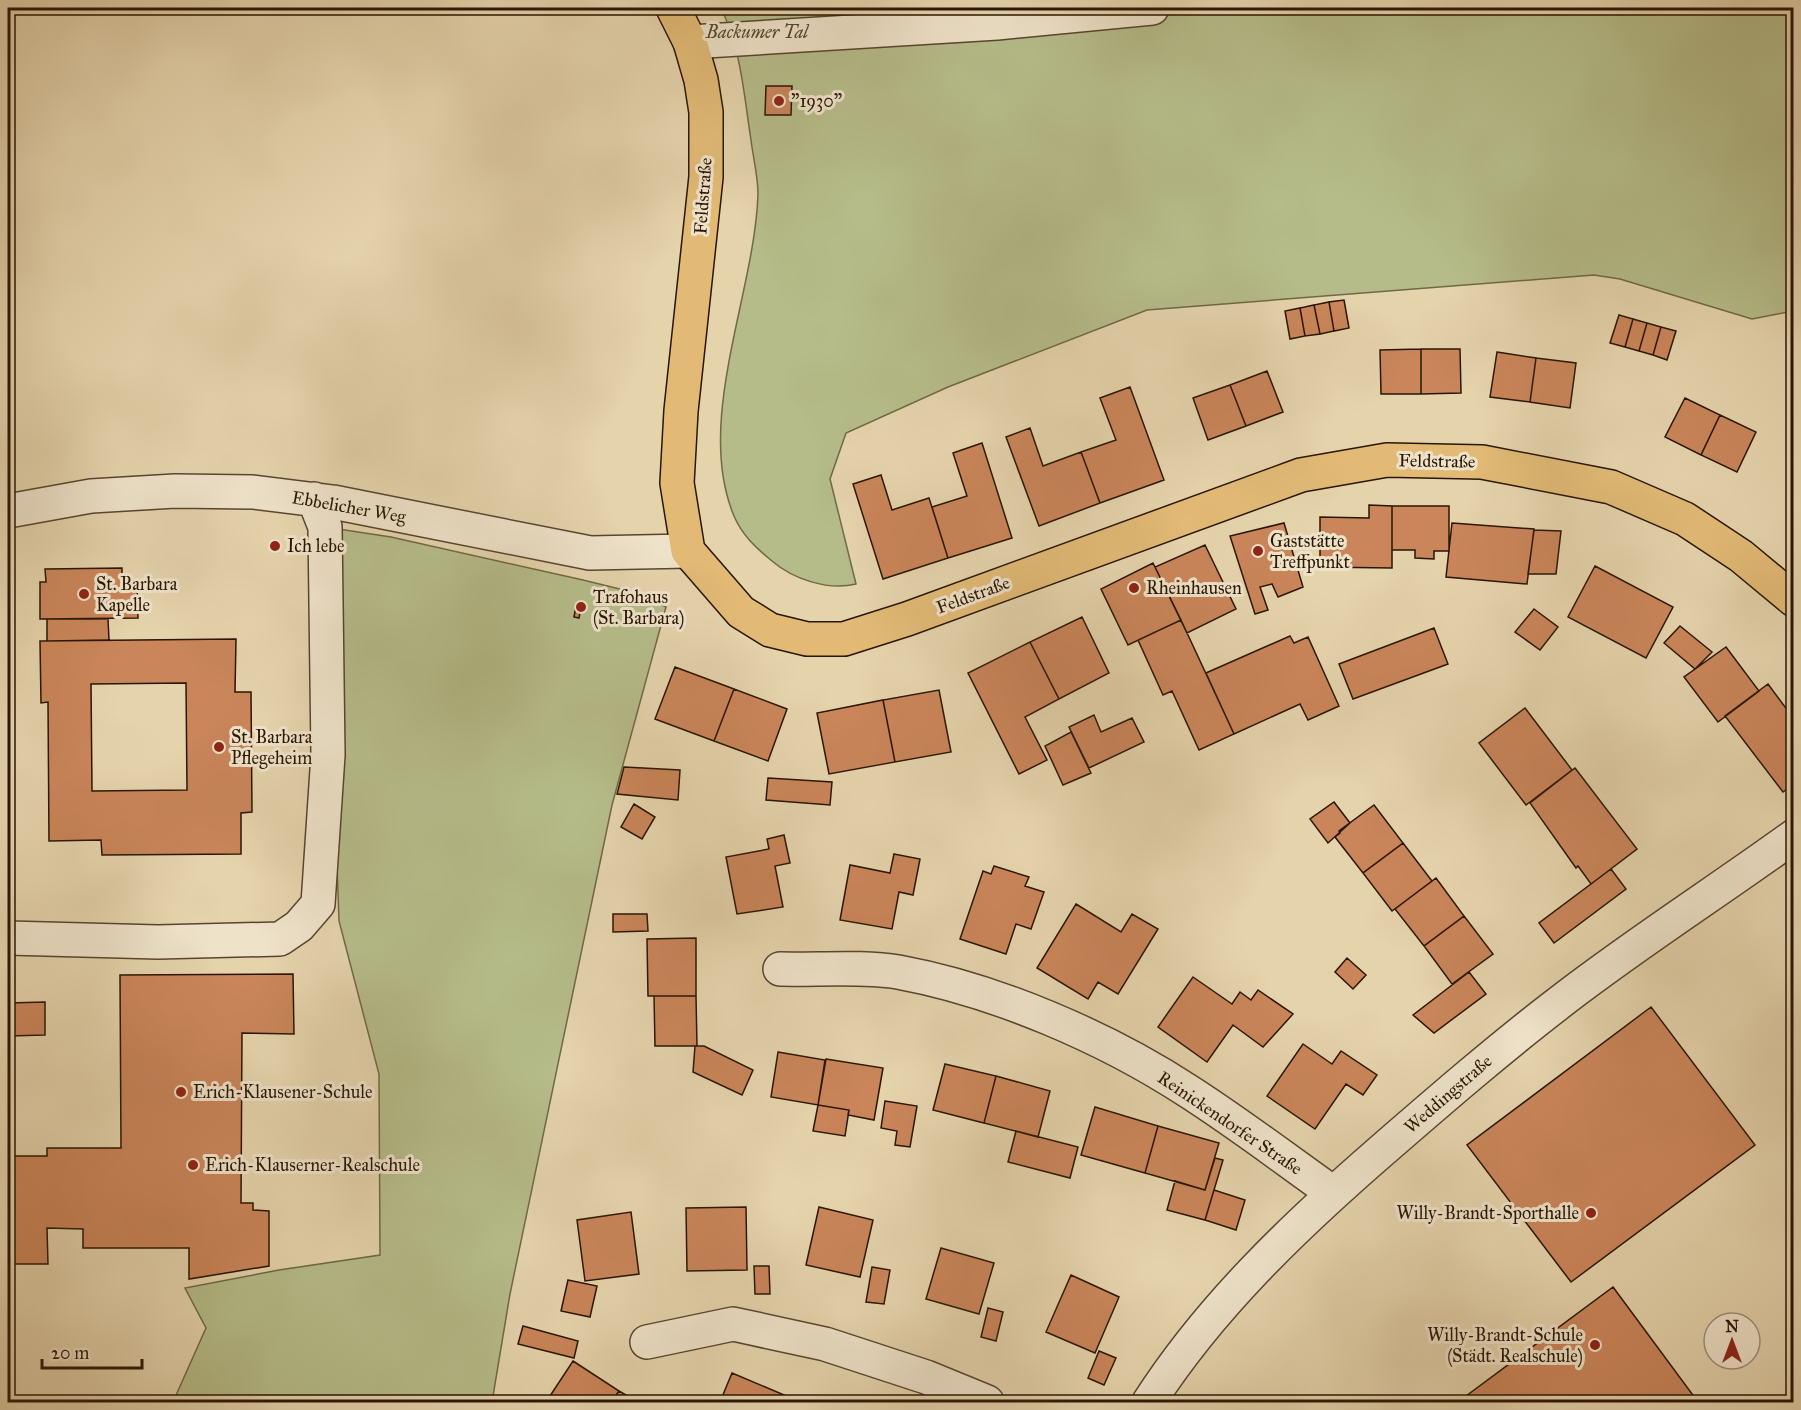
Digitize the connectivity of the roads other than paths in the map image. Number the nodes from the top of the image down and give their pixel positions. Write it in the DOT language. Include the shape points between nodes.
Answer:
graph roads {
  1 [pos="673,8"];
  2 [pos="1152,8"];
  3 [pos="1101,10"];
  4 [pos="690,42"];
  5 [pos="314,499"];
  6 [pos="8,511"];
  7 [pos="688,551"];
  8 [pos="1794,600"];
  9 [pos="1794,836"];
  10 [pos="8,938"];
  11 [pos="780,969"];
  12 [pos="1333,1193"];
  13 [pos="646,1342"];
  14 [pos="987,1402"];
  15 [pos="1149,1402"];
  1 -- 4 [label="main road, Feldstraße"];
  2 -- 3 [label="street"];
  3 -- 4 [label="street" via="998,23"];
  4 -- 7 [label="main road, Feldstraße" via="706,112 706,177 677,483"];
  5 -- 6 [label="street, Ebbelicher Weg" via="254,492 175,491 91,496"];
  5 -- 7 [label="street, Ebbelicher Weg" via="590,553"];
  5 -- 10 [label="street" via="325,527 328,755 318,904 299,926 280,939 158,942"];
  7 -- 8 [label="main road, Feldstraße" via="741,612 770,630 807,639 844,639 907,620 1301,475 1387,460 1482,462 1611,487 1648,502 1685,519"];
  9 -- 12 [label="street, Weddingstraße" via="1566,998 1487,1060"];
  11 -- 12 [label="street, Reinickendorfer Straße" via="897,972 977,993 1052,1021 1114,1048 1188,1090"];
  12 -- 15 [label="street, Weddingstraße" via="1210,1320"];
  13 -- 14 [label="street" via="733,1324 825,1344"];
}
